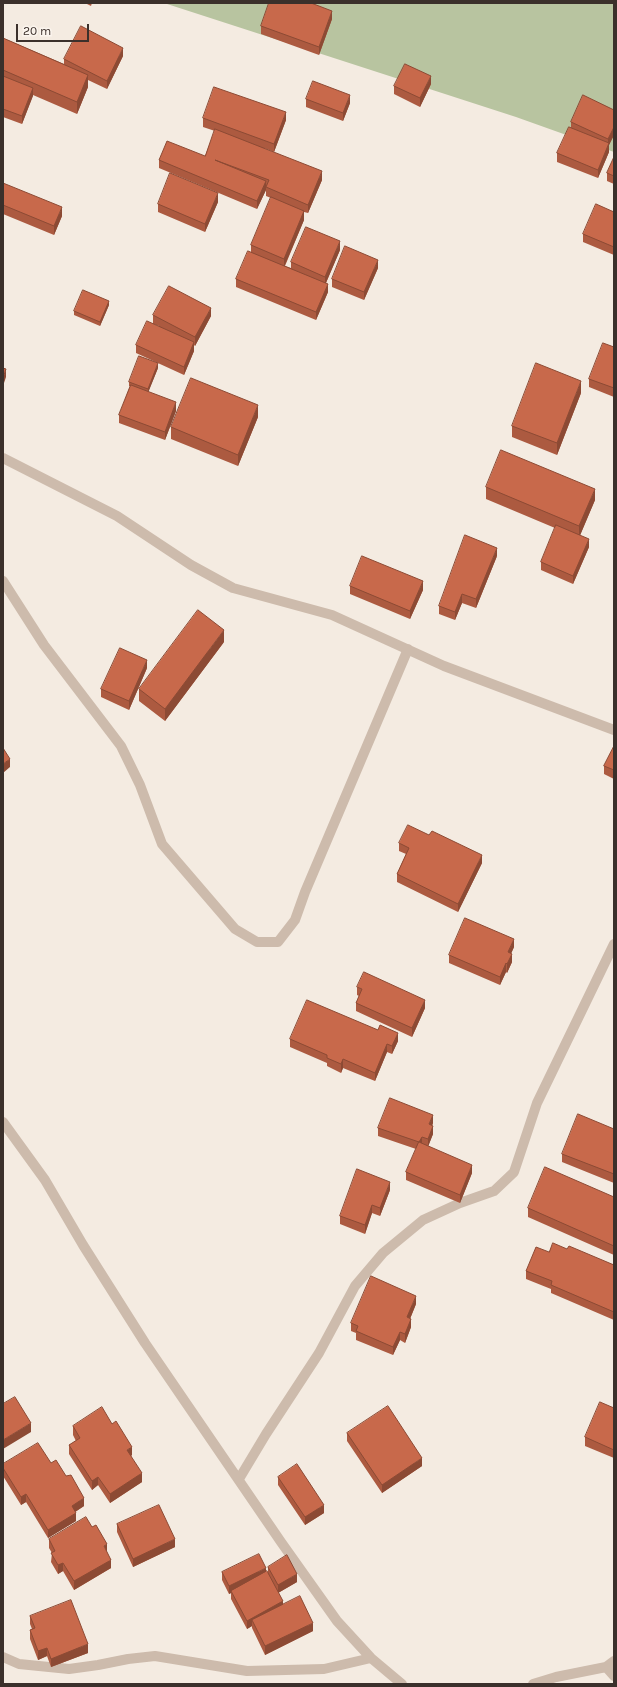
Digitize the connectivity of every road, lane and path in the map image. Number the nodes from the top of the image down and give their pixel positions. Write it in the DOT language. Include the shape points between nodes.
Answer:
graph roads {
  1 [pos="3,458"];
  2 [pos="3,581"];
  3 [pos="408,649"];
  4 [pos="614,730"];
  5 [pos="614,944"];
  6 [pos="3,1122"];
  7 [pos="239,1479"];
  8 [pos="3,1657"];
  9 [pos="371,1658"];
  10 [pos="610,1664"];
  11 [pos="614,1676"];
  12 [pos="402,1684"];
  13 [pos="533,1684"];
  1 -- 3 [label="street" via="117,516 191,565 233,588 332,615"];
  2 -- 3 [label="street" via="44,645 121,746 140,785 162,844 235,929 257,942 278,942 295,920"];
  3 -- 4 [label="street" via="444,666"];
  5 -- 7 [label="street" via="537,1103 514,1172 494,1191 424,1220 383,1253 355,1286 319,1353"];
  6 -- 7 [label="street" via="45,1180 145,1343"];
  7 -- 9 [label="street" via="338,1621"];
  8 -- 9 [label="street" via="19,1664 69,1669 155,1656 247,1671 324,1669"];
  9 -- 12 [label="street"];
  10 -- 11 [label="street"];
  10 -- 13 [label="street"];
}
